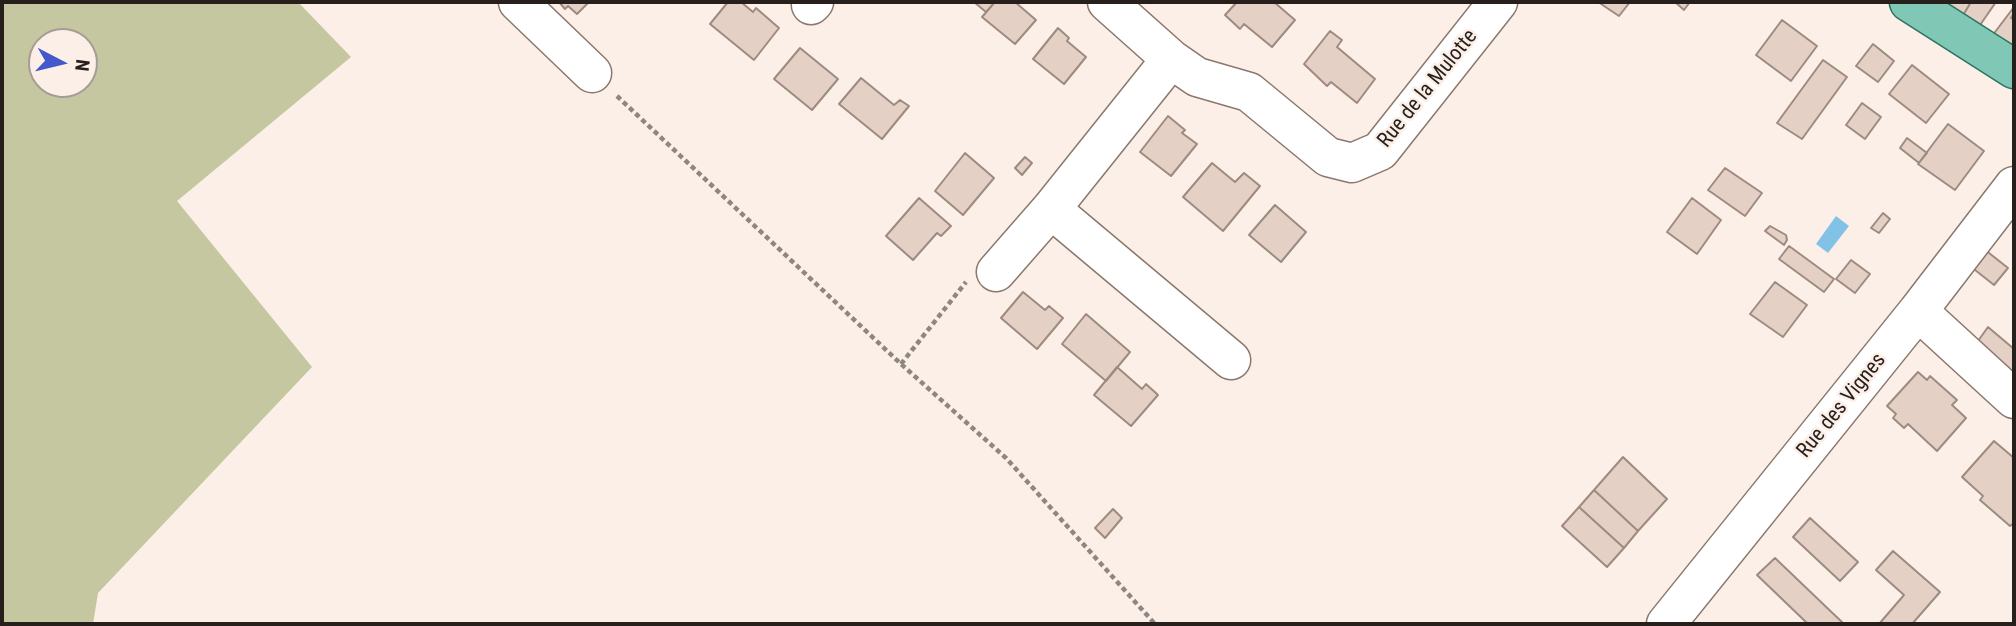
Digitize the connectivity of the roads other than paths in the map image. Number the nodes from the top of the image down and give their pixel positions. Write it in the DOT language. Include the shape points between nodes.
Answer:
graph roads {
  1 [pos="518,2"];
  2 [pos="1107,2"];
  3 [pos="1498,2"];
  4 [pos="1909,2"];
  5 [pos="1171,59"];
  6 [pos="2014,69"];
  7 [pos="592,73"];
  8 [pos="2014,186"];
  9 [pos="1051,209"];
  10 [pos="996,272"];
  11 [pos="1919,311"];
  12 [pos="1231,360"];
  13 [pos="2014,399"];
  14 [pos="1666,624"];
  1 -- 7 [label="street"];
  2 -- 5 [label="street, Rue de la Mulotte"];
  3 -- 5 [label="street, Rue de la Mulotte" via="1380,151 1352,163 1328,157 1249,92 1197,77"];
  4 -- 6 [label="main road"];
  5 -- 9 [label="street"];
  8 -- 11 [label="street, Rue des Vignes"];
  9 -- 10 [label="street"];
  9 -- 12 [label="street"];
  11 -- 13 [label="street"];
  11 -- 14 [label="street, Rue des Vignes"];
}
